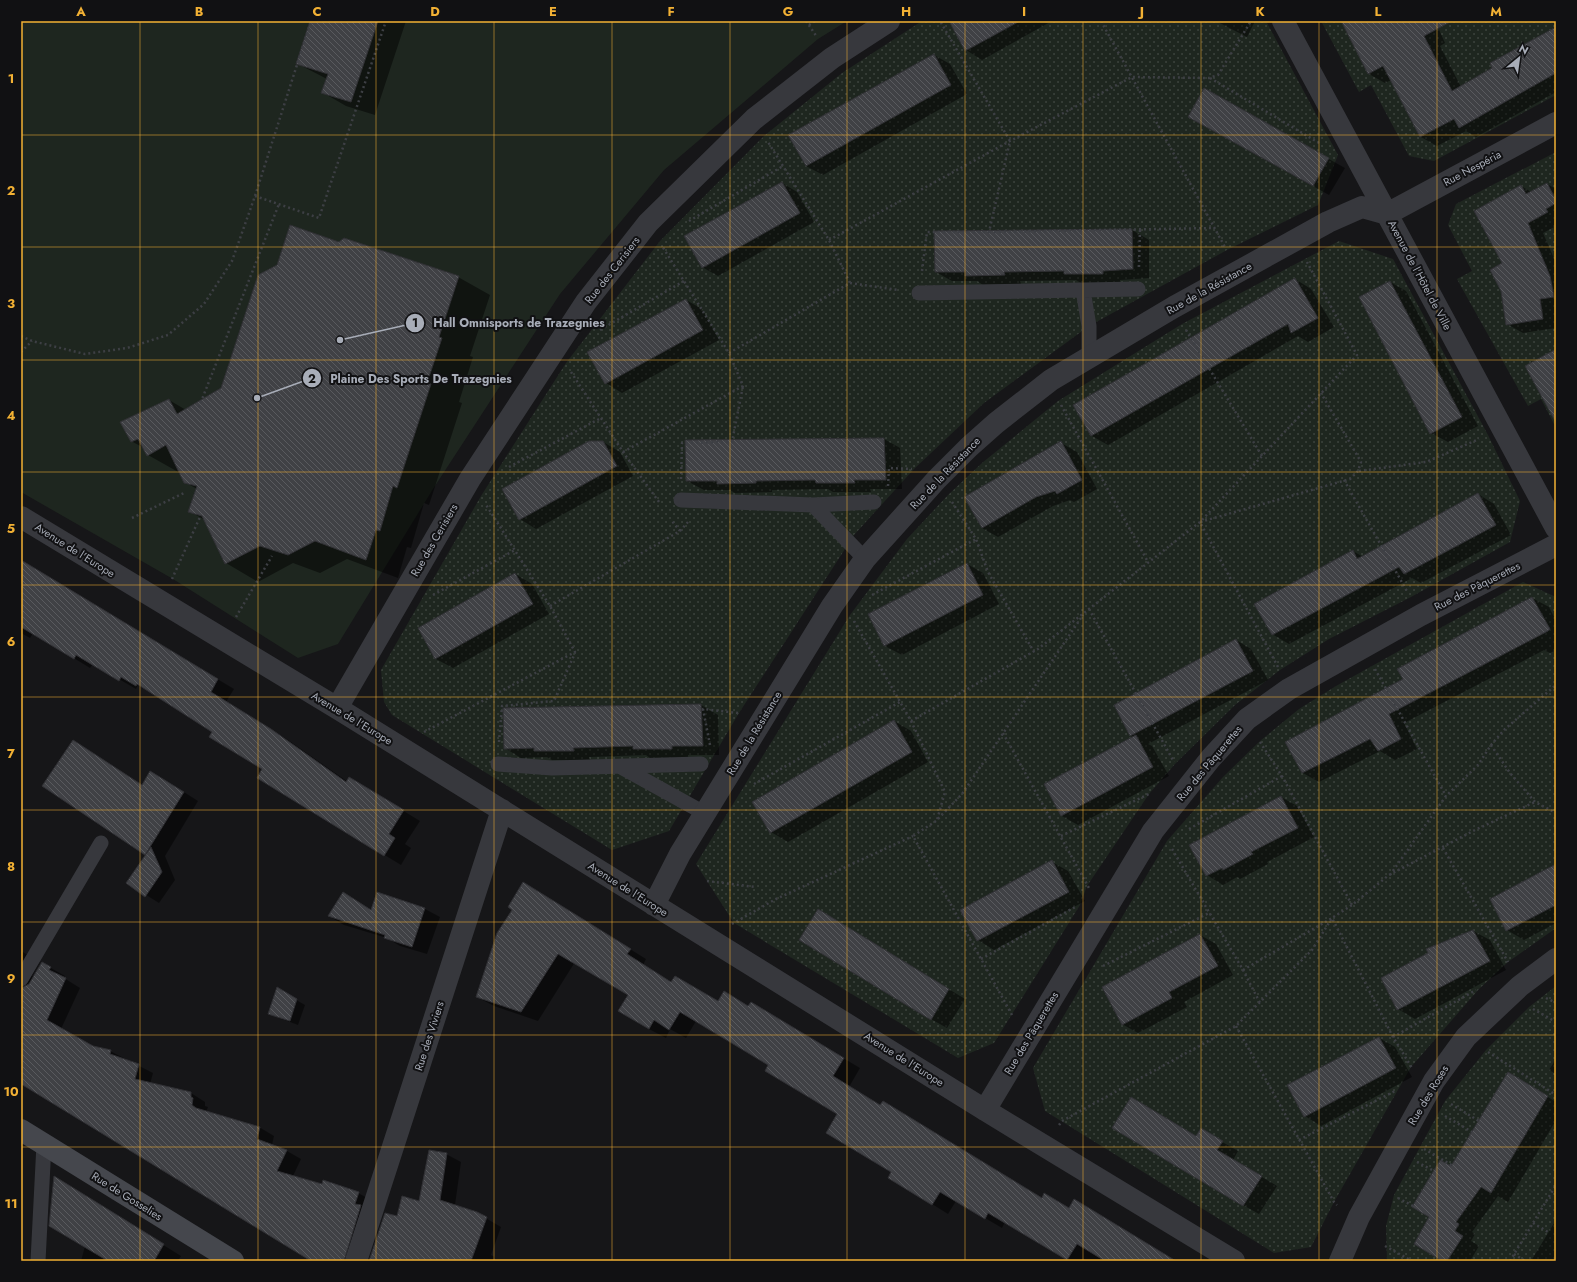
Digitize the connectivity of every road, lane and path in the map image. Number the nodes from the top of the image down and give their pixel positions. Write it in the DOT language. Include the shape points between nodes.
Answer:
graph roads {
  1 [pos="311,21"];
  2 [pos="386,21"];
  3 [pos="815,21"];
  4 [pos="889,21"];
  5 [pos="940,21"];
  6 [pos="1101,21"];
  7 [pos="1251,21"];
  8 [pos="1283,21"];
  9 [pos="809,25"];
  10 [pos="1132,77"];
  11 [pos="1209,78"];
  12 [pos="754,119"];
  13 [pos="1556,123"];
  14 [pos="1010,141"];
  15 [pos="1351,148"];
  16 [pos="783,166"];
  17 [pos="255,196"];
  18 [pos="279,204"];
  19 [pos="1387,214"];
  20 [pos="687,222"];
  21 [pos="648,223"];
  22 [pos="1215,228"];
  23 [pos="1140,230"];
  24 [pos="989,232"];
  25 [pos="829,240"];
  26 [pos="1296,240"];
  27 [pos="1239,271"];
  28 [pos="684,282"];
  29 [pos="850,283"];
  30 [pos="1138,289"];
  31 [pos="1083,290"];
  32 [pos="919,293"];
  33 [pos="1174,307"];
  34 [pos="598,331"];
  35 [pos="21,336"];
  36 [pos="32,341"];
  37 [pos="555,346"];
  38 [pos="21,352"];
  39 [pos="729,353"];
  40 [pos="1089,357"];
  41 [pos="1051,380"];
  42 [pos="743,386"];
  43 [pos="1321,393"];
  44 [pos="197,412"];
  45 [pos="600,418"];
  46 [pos="1481,438"];
  47 [pos="623,452"];
  48 [pos="1262,456"];
  49 [pos="914,469"];
  50 [pos="502,470"];
  51 [pos="1358,471"];
  52 [pos="470,479"];
  53 [pos="937,479"];
  54 [pos="1344,480"];
  55 [pos="186,492"];
  56 [pos="681,500"];
  57 [pos="874,502"];
  58 [pos="813,505"];
  59 [pos="662,507"];
  60 [pos="21,517"];
  61 [pos="132,518"];
  62 [pos="200,518"];
  63 [pos="671,519"];
  64 [pos="1200,522"];
  65 [pos="1556,528"];
  66 [pos="976,539"];
  67 [pos="1556,545"];
  68 [pos="515,550"];
  69 [pos="272,556"];
  70 [pos="865,559"];
  71 [pos="1148,562"];
  72 [pos="427,598"];
  73 [pos="866,598"];
  74 [pos="159,602"];
  75 [pos="550,606"];
  76 [pos="832,606"];
  77 [pos="1089,609"];
  78 [pos="1084,613"];
  79 [pos="1421,615"];
  80 [pos="222,639"];
  81 [pos="1366,646"];
  82 [pos="575,652"];
  83 [pos="1034,652"];
  84 [pos="1556,685"];
  85 [pos="1289,689"];
  86 [pos="900,702"];
  87 [pos="336,708"];
  88 [pos="739,713"];
  89 [pos="1247,719"];
  90 [pos="910,721"];
  91 [pos="422,732"];
  92 [pos="1002,733"];
  93 [pos="1491,745"];
  94 [pos="498,764"];
  95 [pos="702,764"];
  96 [pos="621,767"];
  97 [pos="1282,776"];
  98 [pos="1188,786"];
  99 [pos="748,787"];
  100 [pos="1149,794"];
  101 [pos="1446,796"];
  102 [pos="1536,802"];
  103 [pos="502,810"];
  104 [pos="1556,813"];
  105 [pos="706,814"];
  106 [pos="936,821"];
  107 [pos="1188,829"];
  108 [pos="1153,831"];
  109 [pos="913,836"];
  110 [pos="1061,836"];
  111 [pos="101,843"];
  112 [pos="1443,848"];
  113 [pos="1389,875"];
  114 [pos="708,881"];
  115 [pos="755,887"];
  116 [pos="1110,903"];
  117 [pos="654,905"];
  118 [pos="1080,905"];
  119 [pos="1352,905"];
  120 [pos="1209,913"];
  121 [pos="1332,918"];
  122 [pos="716,944"];
  123 [pos="981,959"];
  124 [pos="1556,959"];
  125 [pos="1075,960"];
  126 [pos="1243,970"];
  127 [pos="21,979"];
  128 [pos="1520,986"];
  129 [pos="1479,989"];
  130 [pos="1542,995"];
  131 [pos="1260,1003"];
  132 [pos="1556,1004"];
  133 [pos="1529,1006"];
  134 [pos="1556,1022"];
  135 [pos="1236,1026"];
  136 [pos="1030,1034"];
  137 [pos="1393,1037"];
  138 [pos="1466,1037"];
  139 [pos="1434,1081"];
  140 [pos="1397,1090"];
  141 [pos="1556,1095"];
  142 [pos="1445,1101"];
  143 [pos="985,1110"];
  144 [pos="1439,1112"];
  145 [pos="1479,1121"];
  146 [pos="21,1130"];
  147 [pos="1472,1132"];
  148 [pos="1299,1140"];
  149 [pos="44,1144"];
  150 [pos="1047,1147"];
  151 [pos="1420,1147"];
  152 [pos="1413,1160"];
  153 [pos="1453,1166"];
  154 [pos="1434,1171"];
  155 [pos="1556,1185"];
  156 [pos="1394,1196"];
  157 [pos="1413,1206"];
  158 [pos="1359,1218"];
  159 [pos="1533,1223"];
  160 [pos="1548,1232"];
  161 [pos="1385,1246"];
  162 [pos="1514,1254"];
  163 [pos="38,1261"];
  164 [pos="233,1261"];
  165 [pos="356,1261"];
  166 [pos="1234,1261"];
  167 [pos="1340,1261"];
  168 [pos="1412,1261"];
  169 [pos="1510,1261"];
  170 [pos="1525,1261"];
  1 -- 17 [label="path"];
  2 -- 18 [label="path" via="319,218"];
  3 -- 9 [label="path"];
  4 -- 12 [label="street, Rue des Cerisiers" via="832,58"];
  5 -- 14 [label="path"];
  6 -- 10 [label="path"];
  7 -- 11 [label="path" via="1218,75"];
  8 -- 15 [label="street, Avenue de l'Hôtel de Ville"];
  10 -- 11 [label="path"];
  10 -- 14 [label="path"];
  10 -- 22 [label="path"];
  11 -- 15 [label="path" via="1338,155"];
  12 -- 16 [label="path"];
  12 -- 21 [label="street, Rue des Cerisiers"];
  13 -- 19 [label="street, Rue Nespéria"];
  14 -- 24 [label="path"];
  14 -- 25 [label="path"];
  15 -- 19 [label="street, Avenue de l'Hôtel de Ville"];
  16 -- 20 [label="path"];
  16 -- 25 [label="path"];
  17 -- 18 [label="path"];
  17 -- 36 [label="path" via="232,261 204,304 168,335 127,348 85,354"];
  18 -- 44 [label="path"];
  19 -- 26 [label="street, Rue de la Résistance" via="1362,207"];
  19 -- 65 [label="street, Avenue de l'Hôtel de Ville"];
  21 -- 28 [label="path"];
  21 -- 37 [label="street, Rue des Cerisiers"];
  22 -- 23 [label="path"];
  22 -- 27 [label="path"];
  23 -- 24 [label="path"];
  23 -- 30 [label="path"];
  24 -- 32 [label="path" via="927,232"];
  25 -- 29 [label="path"];
  26 -- 27 [label="street, Rue de la Résistance"];
  26 -- 43 [label="path" via="1357,356"];
  27 -- 33 [label="street, Rue de la Résistance"];
  28 -- 34 [label="path"];
  28 -- 39 [label="path"];
  29 -- 32 [label="path"];
  29 -- 39 [label="path"];
  30 -- 31 [label="lane"];
  31 -- 32 [label="lane"];
  31 -- 40 [label="lane" via="1089,326"];
  33 -- 40 [label="street, Rue de la Résistance"];
  33 -- 48 [label="path"];
  35 -- 36 [label="path"];
  36 -- 38 [label="path"];
  37 -- 45 [label="path"];
  37 -- 52 [label="street, Rue des Cerisiers"];
  39 -- 42 [label="path"];
  40 -- 41 [label="street, Rue de la Résistance"];
  41 -- 53 [label="street, Rue de la Résistance" via="996,423"];
  41 -- 71 [label="path" via="1058,400"];
  42 -- 47 [label="path"];
  42 -- 56 [label="path" via="732,442 682,443"];
  43 -- 48 [label="path"];
  43 -- 51 [label="path" via="1361,462"];
  45 -- 47 [label="path"];
  45 -- 50 [label="path"];
  46 -- 51 [label="path" via="1426,462"];
  47 -- 59 [label="path"];
  48 -- 64 [label="path"];
  49 -- 57 [label="path" via="889,468 890,484"];
  51 -- 54 [label="path" via="1350,479"];
  52 -- 68 [label="path"];
  52 -- 87 [label="street, Rue des Cerisiers"];
  53 -- 66 [label="path"];
  53 -- 70 [label="street, Rue de la Résistance"];
  54 -- 64 [label="path"];
  54 -- 79 [label="path"];
  55 -- 61 [label="path"];
  56 -- 58 [label="lane"];
  57 -- 58 [label="lane"];
  58 -- 70 [label="lane"];
  60 -- 74 [label="street, Avenue de l'Europe"];
  62 -- 74 [label="path"];
  63 -- 75 [label="path" via="680,531"];
  64 -- 71 [label="path"];
  64 -- 85 [label="path"];
  66 -- 73 [label="path"];
  66 -- 83 [label="path" via="988,572"];
  67 -- 79 [label="street, Rue des Pâquerettes"];
  68 -- 72 [label="path"];
  68 -- 75 [label="path"];
  69 -- 80 [label="path"];
  70 -- 76 [label="street, Rue de la Résistance"];
  71 -- 77 [label="path"];
  74 -- 80 [label="street, Avenue de l'Europe"];
  75 -- 82 [label="path"];
  76 -- 86 [label="path" via="849,613"];
  76 -- 105 [label="street, Rue de la Résistance"];
  77 -- 78 [label="path"];
  77 -- 98 [label="path"];
  78 -- 83 [label="path"];
  78 -- 92 [label="path"];
  79 -- 81 [label="street, Rue des Pâquerettes"];
  80 -- 87 [label="street, Avenue de l'Europe"];
  81 -- 85 [label="street, Rue des Pâquerettes"];
  81 -- 101 [label="path" via="1373,666"];
  82 -- 91 [label="path"];
  82 -- 94 [label="path" via="554,701 502,706"];
  83 -- 90 [label="path"];
  84 -- 93 [label="path" via="1505,729"];
  85 -- 89 [label="street, Rue des Pâquerettes"];
  86 -- 90 [label="path"];
  86 -- 99 [label="path"];
  87 -- 103 [label="street, Avenue de l'Europe"];
  88 -- 95 [label="path" via="703,709 711,749"];
  89 -- 97 [label="path"];
  89 -- 98 [label="street, Rue des Pâquerettes"];
  90 -- 106 [label="path" via="945,792"];
  92 -- 106 [label="path" via="962,794"];
  92 -- 110 [label="path"];
  93 -- 101 [label="path" via="1478,765"];
  93 -- 102 [label="path" via="1510,773"];
  94 -- 96 [label="lane" via="552,768"];
  95 -- 96 [label="lane"];
  96 -- 105 [label="lane"];
  97 -- 107 [label="path"];
  97 -- 119 [label="path"];
  98 -- 108 [label="street, Rue des Pâquerettes"];
  100 -- 110 [label="path"];
  101 -- 113 [label="path"];
  102 -- 104 [label="path"];
  102 -- 112 [label="path"];
  103 -- 117 [label="street, Avenue de l'Europe"];
  103 -- 165 [label="street, Rue des Viviers"];
  105 -- 117 [label="street, Rue de la Résistance" via="680,854"];
  106 -- 109 [label="path"];
  108 -- 116 [label="street, Rue des Pâquerettes"];
  108 -- 120 [label="path" via="1167,841"];
  109 -- 122 [label="path" via="776,899 728,927"];
  109 -- 123 [label="path"];
  110 -- 116 [label="path" via="1091,892"];
  111 -- 127 [label="lane"];
  112 -- 113 [label="path"];
  112 -- 128 [label="path"];
  113 -- 119 [label="path"];
  114 -- 115 [label="path"];
  116 -- 125 [label="street, Rue des Pâquerettes"];
  117 -- 122 [label="street, Avenue de l'Europe"];
  118 -- 123 [label="path"];
  119 -- 121 [label="path"];
  120 -- 125 [label="path" via="1091,972"];
  120 -- 126 [label="path"];
  121 -- 126 [label="path"];
  121 -- 131 [label="path" via="1312,950"];
  121 -- 137 [label="path"];
  122 -- 143 [label="street, Avenue de l'Europe"];
  123 -- 136 [label="path" via="1016,1024"];
  124 -- 128 [label="street, Rue des Roses"];
  125 -- 136 [label="street, Rue des Pâquerettes"];
  126 -- 131 [label="path"];
  128 -- 138 [label="street, Rue des Roses"];
  129 -- 137 [label="path"];
  130 -- 132 [label="path"];
  131 -- 135 [label="path"];
  133 -- 134 [label="path"];
  135 -- 148 [label="path"];
  135 -- 150 [label="path" via="1062,1121"];
  136 -- 143 [label="street, Rue des Pâquerettes"];
  137 -- 139 [label="path" via="1411,1067"];
  138 -- 139 [label="street, Rue des Roses"];
  138 -- 141 [label="path"];
  139 -- 158 [label="street, Rue des Roses"];
  140 -- 148 [label="path"];
  142 -- 145 [label="path"];
  143 -- 150 [label="street, Avenue de l'Europe"];
  144 -- 147 [label="path"];
  146 -- 149 [label="main road, Rue de Gosselies"];
  148 -- 158 [label="path" via="1334,1202"];
  149 -- 163 [label="lane"];
  149 -- 164 [label="main road, Rue de Gosselies"];
  150 -- 166 [label="street, Avenue de l'Europe"];
  151 -- 153 [label="path"];
  152 -- 154 [label="path"];
  155 -- 159 [label="path"];
  156 -- 157 [label="path"];
  158 -- 167 [label="street, Rue des Roses"];
  159 -- 160 [label="path"];
  159 -- 162 [label="path"];
  161 -- 168 [label="path"];
  162 -- 169 [label="path"];
  162 -- 170 [label="path"];
}
